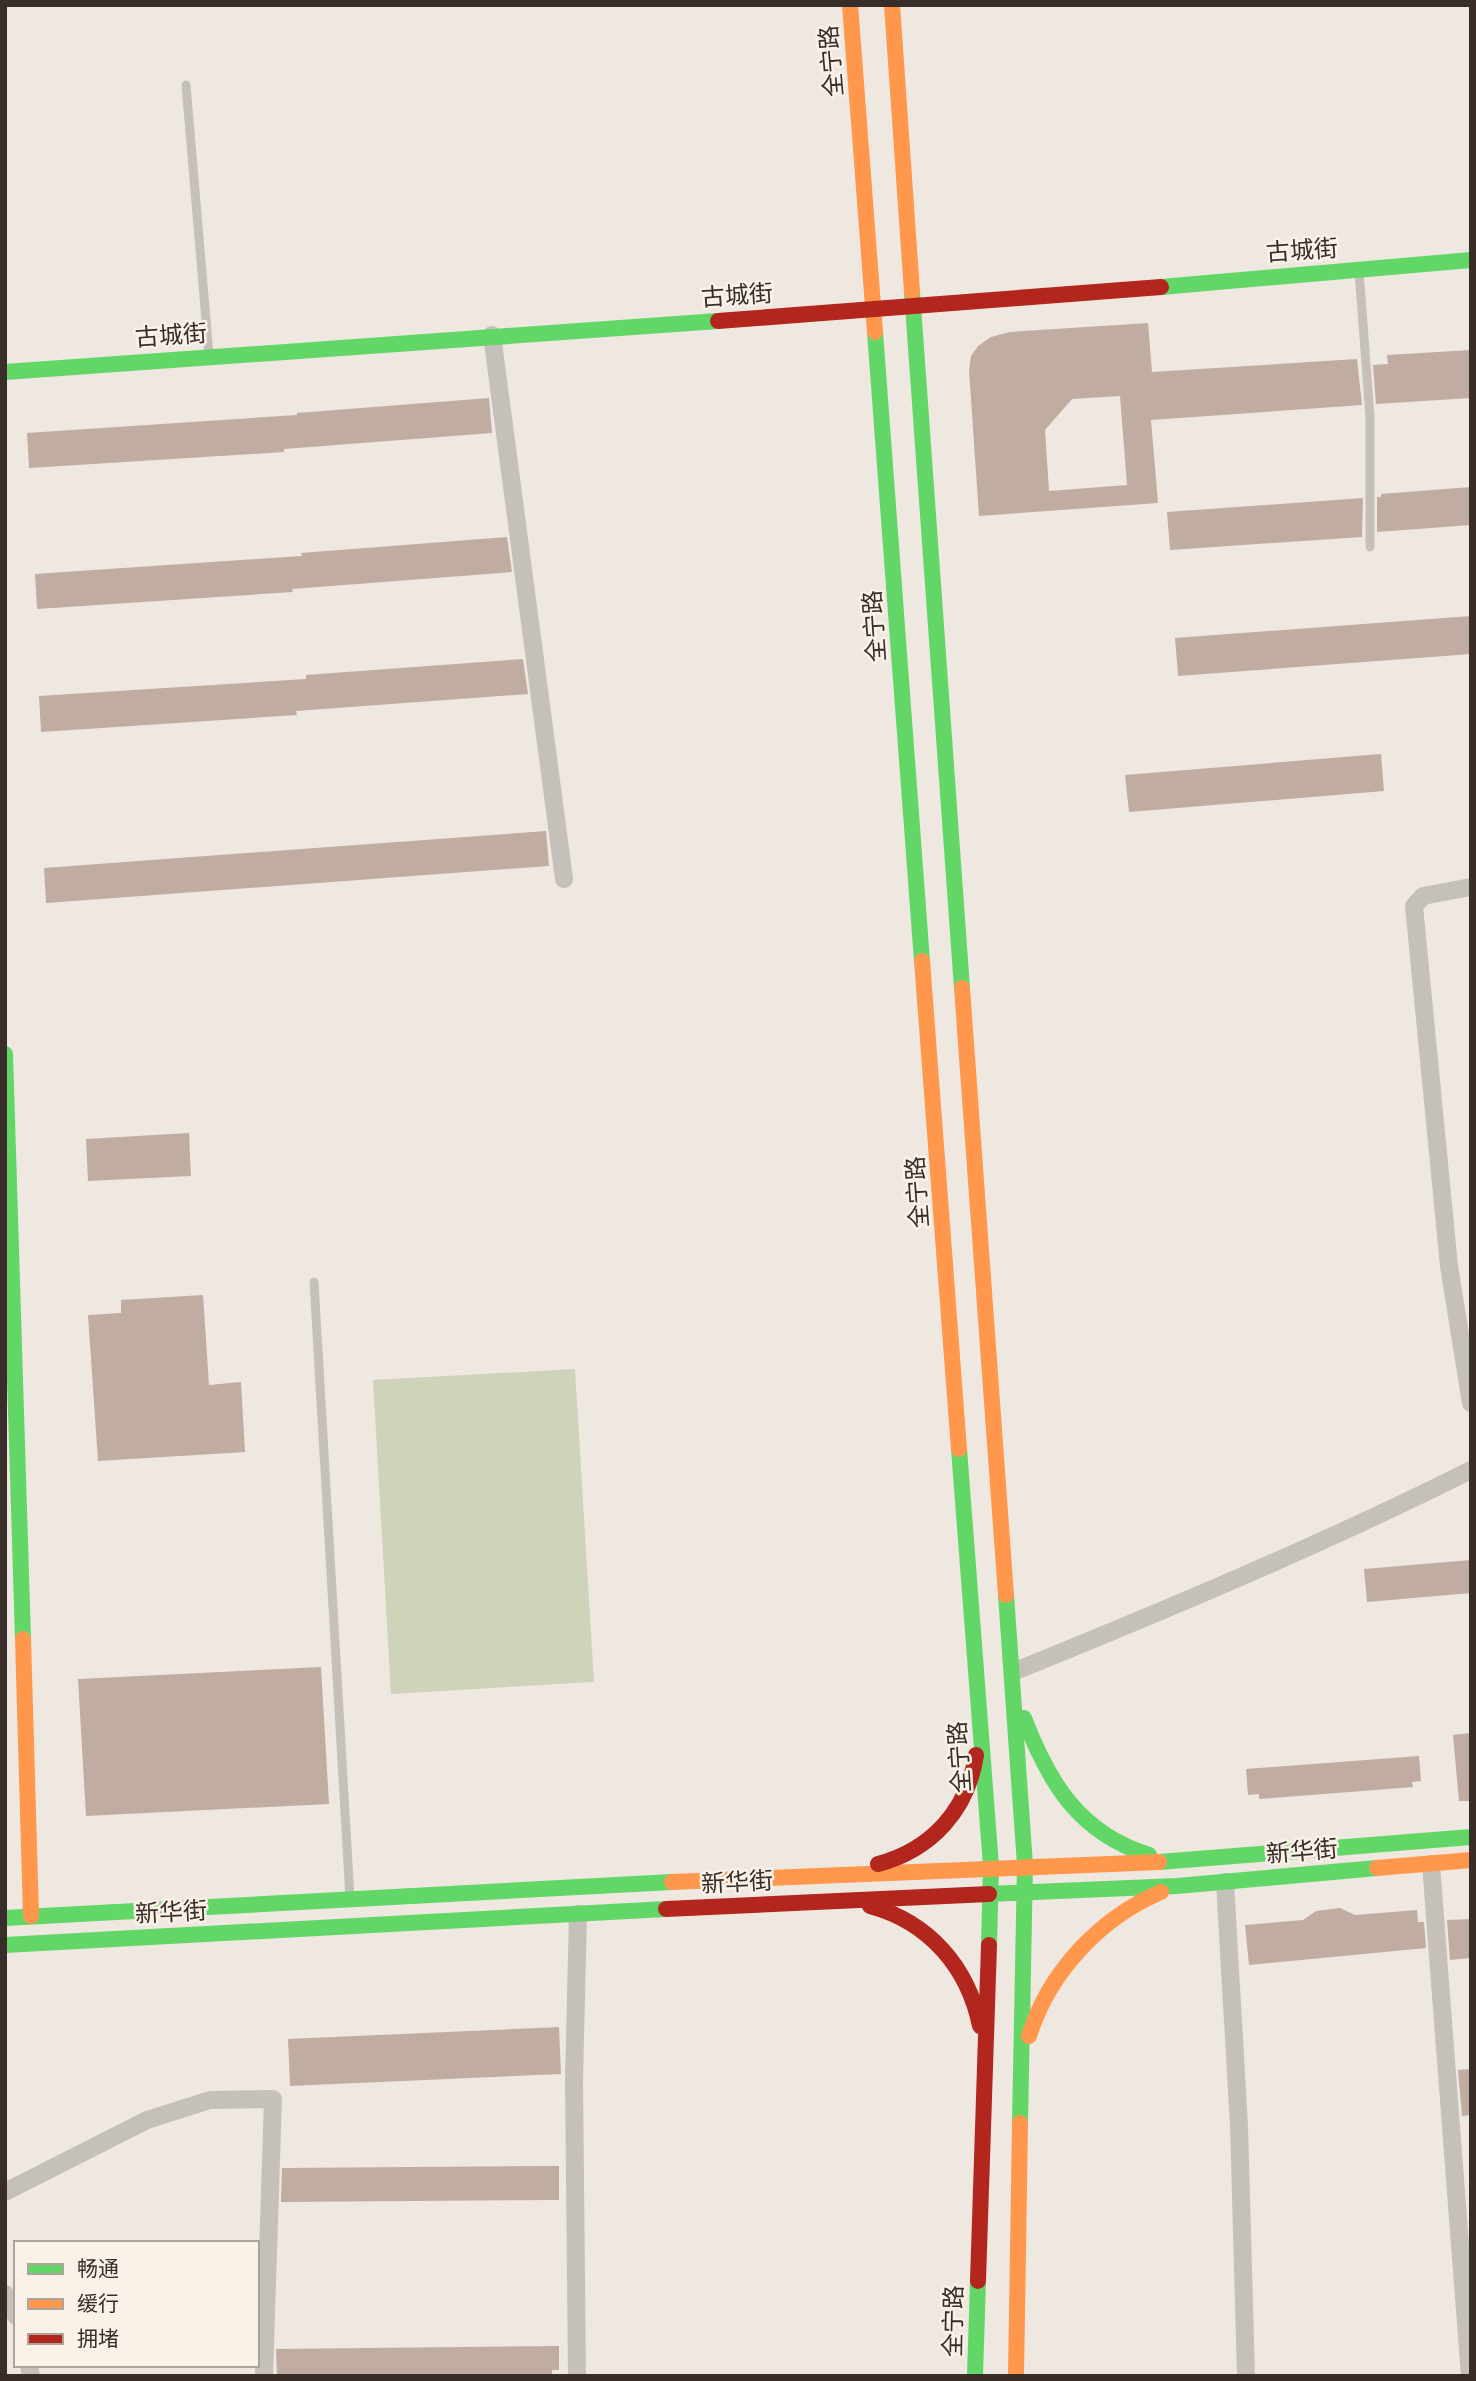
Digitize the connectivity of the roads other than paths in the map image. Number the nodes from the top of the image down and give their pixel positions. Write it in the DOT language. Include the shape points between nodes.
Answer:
graph roads {
  1 [pos="850,5"];
  2 [pos="892,5"];
  3 [pos="186,85"];
  4 [pos="1471,260"];
  5 [pos="1359,269"];
  6 [pos="914,307"];
  7 [pos="874,310"];
  8 [pos="492,335"];
  9 [pos="210,356"];
  10 [pos="5,372"];
  11 [pos="1370,547"];
  12 [pos="564,879"];
  13 [pos="1471,887"];
  14 [pos="5,1054"];
  15 [pos="6,1082"];
  16 [pos="314,1282"];
  17 [pos="1471,1403"];
  18 [pos="1471,1471"];
  19 [pos="1013,1672"];
  20 [pos="1014,1693"];
  21 [pos="978,1695"];
  22 [pos="1471,1837"];
  23 [pos="1471,1860"];
  24 [pos="1178,1861"];
  25 [pos="1431,1864"];
  26 [pos="1025,1865"];
  27 [pos="991,1866"];
  28 [pos="813,1874"];
  29 [pos="1225,1882"];
  30 [pos="1177,1886"];
  31 [pos="1026,1894"];
  32 [pos="991,1895"];
  33 [pos="350,1898"];
  34 [pos="799,1902"];
  35 [pos="578,1914"];
  36 [pos="31,1916"];
  37 [pos="5,1917"];
  38 [pos="5,1945"];
  39 [pos="985,2068"];
  40 [pos="1022,2078"];
  41 [pos="5,2192"];
  42 [pos="5,2294"];
  43 [pos="14,2312"];
  44 [pos="264,2376"];
  45 [pos="576,2376"];
  46 [pos="975,2376"];
  47 [pos="1016,2376"];
  48 [pos="1246,2376"];
  49 [pos="1471,2376"];
  1 -- 7 [label="main road, 全宁路"];
  2 -- 6 [label="main road"];
  3 -- 9 [label="lane"];
  4 -- 5 [label="main road, 古城街"];
  5 -- 6 [label="main road, 古城街"];
  5 -- 11 [label="lane" via="1370,417"];
  6 -- 7 [label="main road, 古城街"];
  6 -- 19 [label="main road"];
  7 -- 8 [label="main road, 古城街"];
  7 -- 21 [label="main road, 全宁路"];
  8 -- 9 [label="main road, 古城街"];
  8 -- 12 [label="street"];
  9 -- 10 [label="main road, 古城街"];
  13 -- 17 [label="street" via="1423,896 1414,905 1449,1266"];
  14 -- 15 [label="main road"];
  15 -- 36 [label="main road"];
  16 -- 33 [label="lane"];
  18 -- 19 [label="street" via="1193,1599"];
  19 -- 20 [label="main road"];
  20 -- 24 [label="main road" via="1034,1746 1077,1814 1128,1850"];
  20 -- 26 [label="main road"];
  21 -- 27 [label="main road, 全宁路"];
  21 -- 28 [label="main road" via="975,1765 969,1787 941,1828 904,1857"];
  22 -- 24 [label="main road, 新华街"];
  23 -- 25 [label="main road, 新华街"];
  24 -- 26 [label="main road, 新华街"];
  25 -- 29 [label="main road, 新华街"];
  25 -- 49 [label="street"];
  26 -- 27 [label="main road, 新华街"];
  26 -- 31 [label="main road"];
  27 -- 28 [label="main road, 新华街"];
  27 -- 32 [label="main road, 全宁路"];
  28 -- 33 [label="main road, 新华街"];
  29 -- 30 [label="main road, 新华街"];
  29 -- 48 [label="street" via="1239,2126"];
  30 -- 31 [label="main road, 新华街"];
  30 -- 40 [label="main road" via="1144,1897 1119,1915 1062,1972 1042,2000 1030,2030"];
  31 -- 32 [label="main road, 新华街"];
  31 -- 40 [label="main road"];
  32 -- 34 [label="main road, 新华街"];
  32 -- 39 [label="main road, 全宁路"];
  33 -- 36 [label="main road, 新华街"];
  34 -- 35 [label="main road, 新华街"];
  34 -- 39 [label="main road" via="872,1906 896,1912 917,1925 957,1968 978,2010"];
  35 -- 38 [label="main road, 新华街"];
  35 -- 45 [label="street"];
  36 -- 37 [label="main road, 新华街"];
  39 -- 46 [label="main road, 全宁路"];
  40 -- 47 [label="main road"];
  41 -- 44 [label="street" via="147,2120 210,2100 273,2099"];
  42 -- 43 [label="street"];
}
